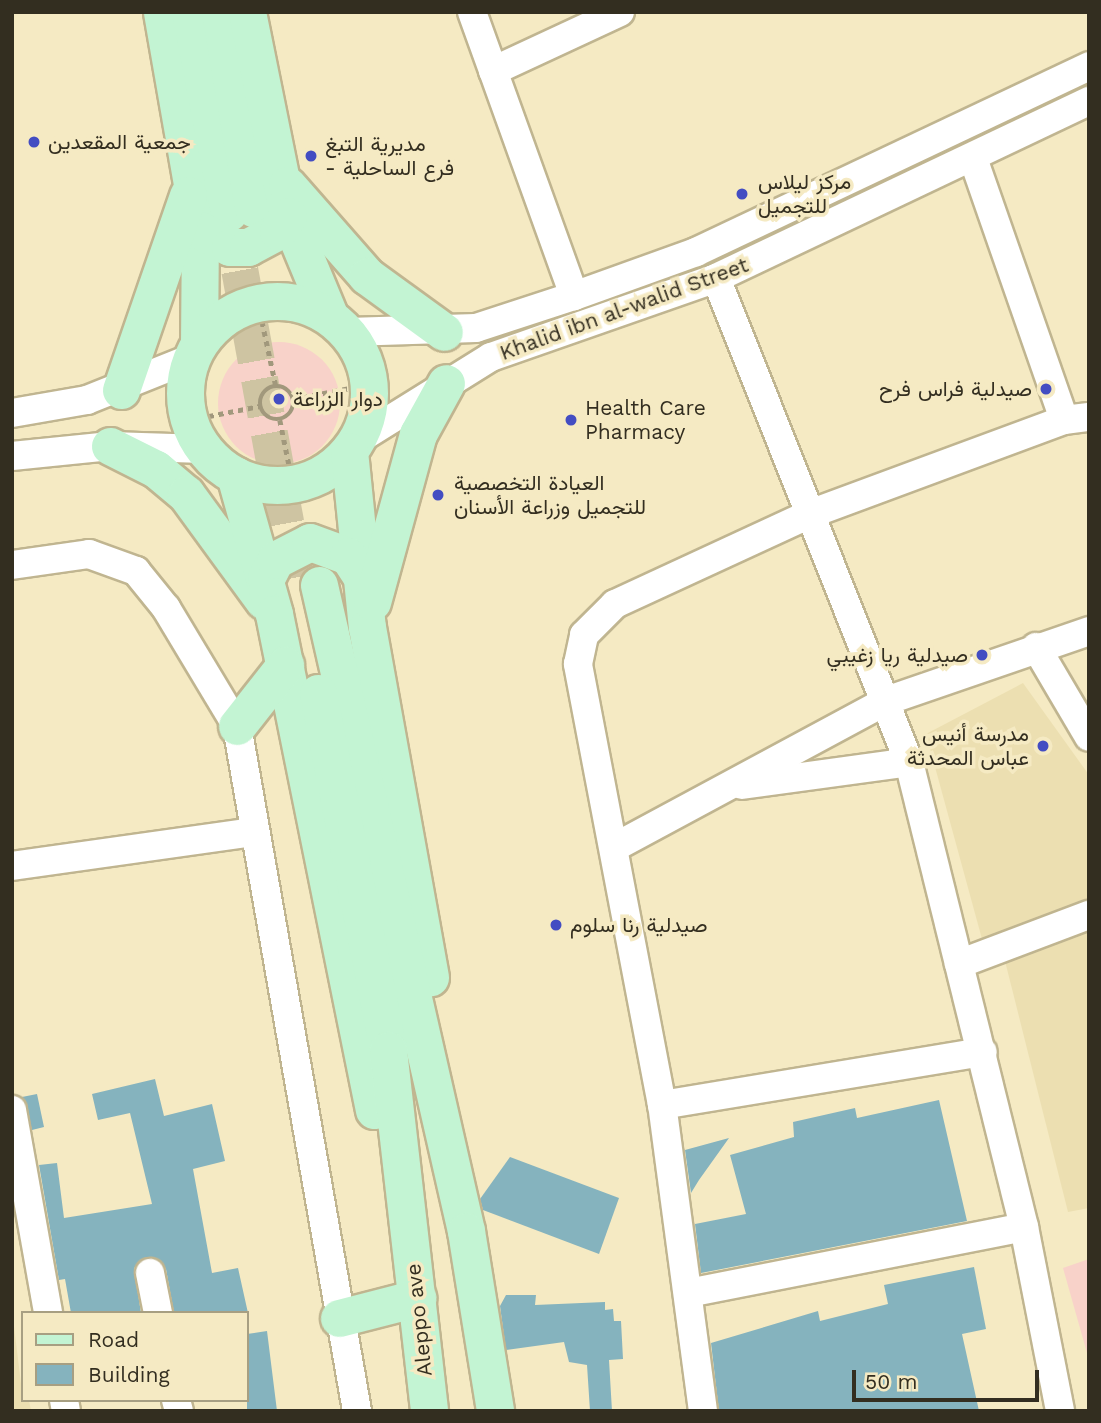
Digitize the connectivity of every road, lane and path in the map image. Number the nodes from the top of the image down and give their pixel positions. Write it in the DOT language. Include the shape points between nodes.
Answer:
graph roads {
  1 [pos="162,12"];
  2 [pos="190,12"];
  3 [pos="220,12"];
  4 [pos="247,12"];
  5 [pos="472,12"];
  6 [pos="620,12"];
  7 [pos="1089,66"];
  8 [pos="493,71"];
  9 [pos="1089,101"];
  10 [pos="973,158"];
  11 [pos="277,170"];
  12 [pos="192,183"];
  13 [pos="243,217"];
  14 [pos="716,278"];
  15 [pos="574,296"];
  16 [pos="258,302"];
  17 [pos="339,323"];
  18 [pos="444,332"];
  19 [pos="195,351"];
  20 [pos="446,383"];
  21 [pos="370,384"];
  22 [pos="276,386"];
  23 [pos="121,390"];
  24 [pos="293,399"];
  25 [pos="260,406"];
  26 [pos="12,413"];
  27 [pos="1076,419"];
  28 [pos="280,420"];
  29 [pos="197,434"];
  30 [pos="110,446"];
  31 [pos="353,446"];
  32 [pos="12,456"];
  33 [pos="234,475"];
  34 [pos="293,484"];
  35 [pos="810,514"];
  36 [pos="12,565"];
  37 [pos="359,573"];
  38 [pos="289,592"];
  39 [pos="367,627"];
  40 [pos="1089,631"];
  41 [pos="1037,647"];
  42 [pos="285,665"];
  43 [pos="886,701"];
  44 [pos="237,726"];
  45 [pos="1089,737"];
  46 [pos="909,762"];
  47 [pos="725,788"];
  48 [pos="255,832"];
  49 [pos="615,847"];
  50 [pos="12,866"];
  51 [pos="1089,915"];
  52 [pos="959,964"];
  53 [pos="983,1052"];
  54 [pos="662,1105"];
  55 [pos="12,1110"];
  56 [pos="1024,1227"];
  57 [pos="409,1229"];
  58 [pos="466,1231"];
  59 [pos="150,1273"];
  60 [pos="688,1293"];
  61 [pos="417,1298"];
  62 [pos="48,1311"];
  63 [pos="158,1311"];
  64 [pos="339,1318"];
  65 [pos="427,1404"];
  66 [pos="357,1411"];
  67 [pos="495,1411"];
  68 [pos="703,1411"];
  69 [pos="1060,1411"];
  1 -- 12 [label="main road"];
  2 -- 13 [label="main road"];
  3 -- 13 [label="main road"];
  4 -- 11 [label="main road"];
  5 -- 8 [label="street"];
  6 -- 8 [label="street"];
  7 -- 15 [label="street" via="695,252"];
  8 -- 15 [label="street"];
  9 -- 10 [label="street, Khalid ibn al-walid Street"];
  10 -- 14 [label="street, Khalid ibn al-walid Street"];
  10 -- 27 [label="street"];
  11 -- 13 [label="main road"];
  11 -- 18 [label="main road" via="342,252"];
  12 -- 13 [label="main road"];
  12 -- 23 [label="main road"];
  13 -- 17 [label="main road"];
  13 -- 19 [label="main road"];
  14 -- 20 [label="street, Khalid ibn al-walid Street" via="491,357"];
  14 -- 35 [label="street"];
  15 -- 18 [label="street"];
  16 -- 17 [label="main road" via="283,300"];
  16 -- 19 [label="main road" via="215,324"];
  16 -- 22 [label="path"];
  17 -- 18 [label="street"];
  17 -- 21 [label="main road"];
  19 -- 23 [label="street"];
  19 -- 29 [label="main road"];
  20 -- 31 [label="street, Khalid ibn al-walid Street"];
  20 -- 39 [label="main road" via="418,433 397,498"];
  21 -- 24 [label="path"];
  21 -- 31 [label="main road"];
  22 -- 24 [label="path"];
  22 -- 25 [label="path" via="265,390"];
  23 -- 26 [label="street"];
  24 -- 28 [label="path" via="292,410"];
  25 -- 28 [label="path" via="265,416"];
  25 -- 29 [label="path"];
  27 -- 35 [label="street"];
  28 -- 34 [label="path"];
  29 -- 30 [label="street"];
  29 -- 33 [label="main road"];
  30 -- 32 [label="street"];
  30 -- 38 [label="main road" via="156,469"];
  31 -- 34 [label="main road" via="334,466"];
  31 -- 37 [label="main road"];
  33 -- 34 [label="main road"];
  33 -- 38 [label="main road"];
  35 -- 43 [label="street"];
  35 -- 49 [label="street" via="615,604 584,635 578,664"];
  36 -- 44 [label="street" via="89,554 136,571 166,608"];
  37 -- 38 [label="main road" via="348,556 310,542 275,560"];
  37 -- 39 [label="main road"];
  38 -- 42 [label="main road"];
  38 -- 57 [label="main road" via="388,1050"];
  38 -- 58 [label="main road"];
  39 -- 58 [label="main road" via="456,1126"];
  40 -- 41 [label="street"];
  41 -- 43 [label="street"];
  41 -- 45 [label="street"];
  42 -- 44 [label="main road"];
  42 -- 57 [label="main road" via="369,1090"];
  43 -- 46 [label="street"];
  43 -- 47 [label="street"];
  44 -- 48 [label="street"];
  46 -- 47 [label="street"];
  46 -- 52 [label="street"];
  47 -- 49 [label="street"];
  48 -- 50 [label="street"];
  48 -- 64 [label="street"];
  49 -- 54 [label="street"];
  51 -- 52 [label="street"];
  52 -- 53 [label="street"];
  53 -- 54 [label="street"];
  53 -- 56 [label="street"];
  54 -- 60 [label="street"];
  55 -- 62 [label="street"];
  56 -- 60 [label="street"];
  56 -- 69 [label="street"];
  57 -- 61 [label="main road, Aleppo ave"];
  58 -- 67 [label="main road"];
  59 -- 63 [label="street"];
  60 -- 68 [label="street"];
  61 -- 64 [label="main road"];
  61 -- 65 [label="main road, Aleppo ave"];
  64 -- 66 [label="street"];
}
